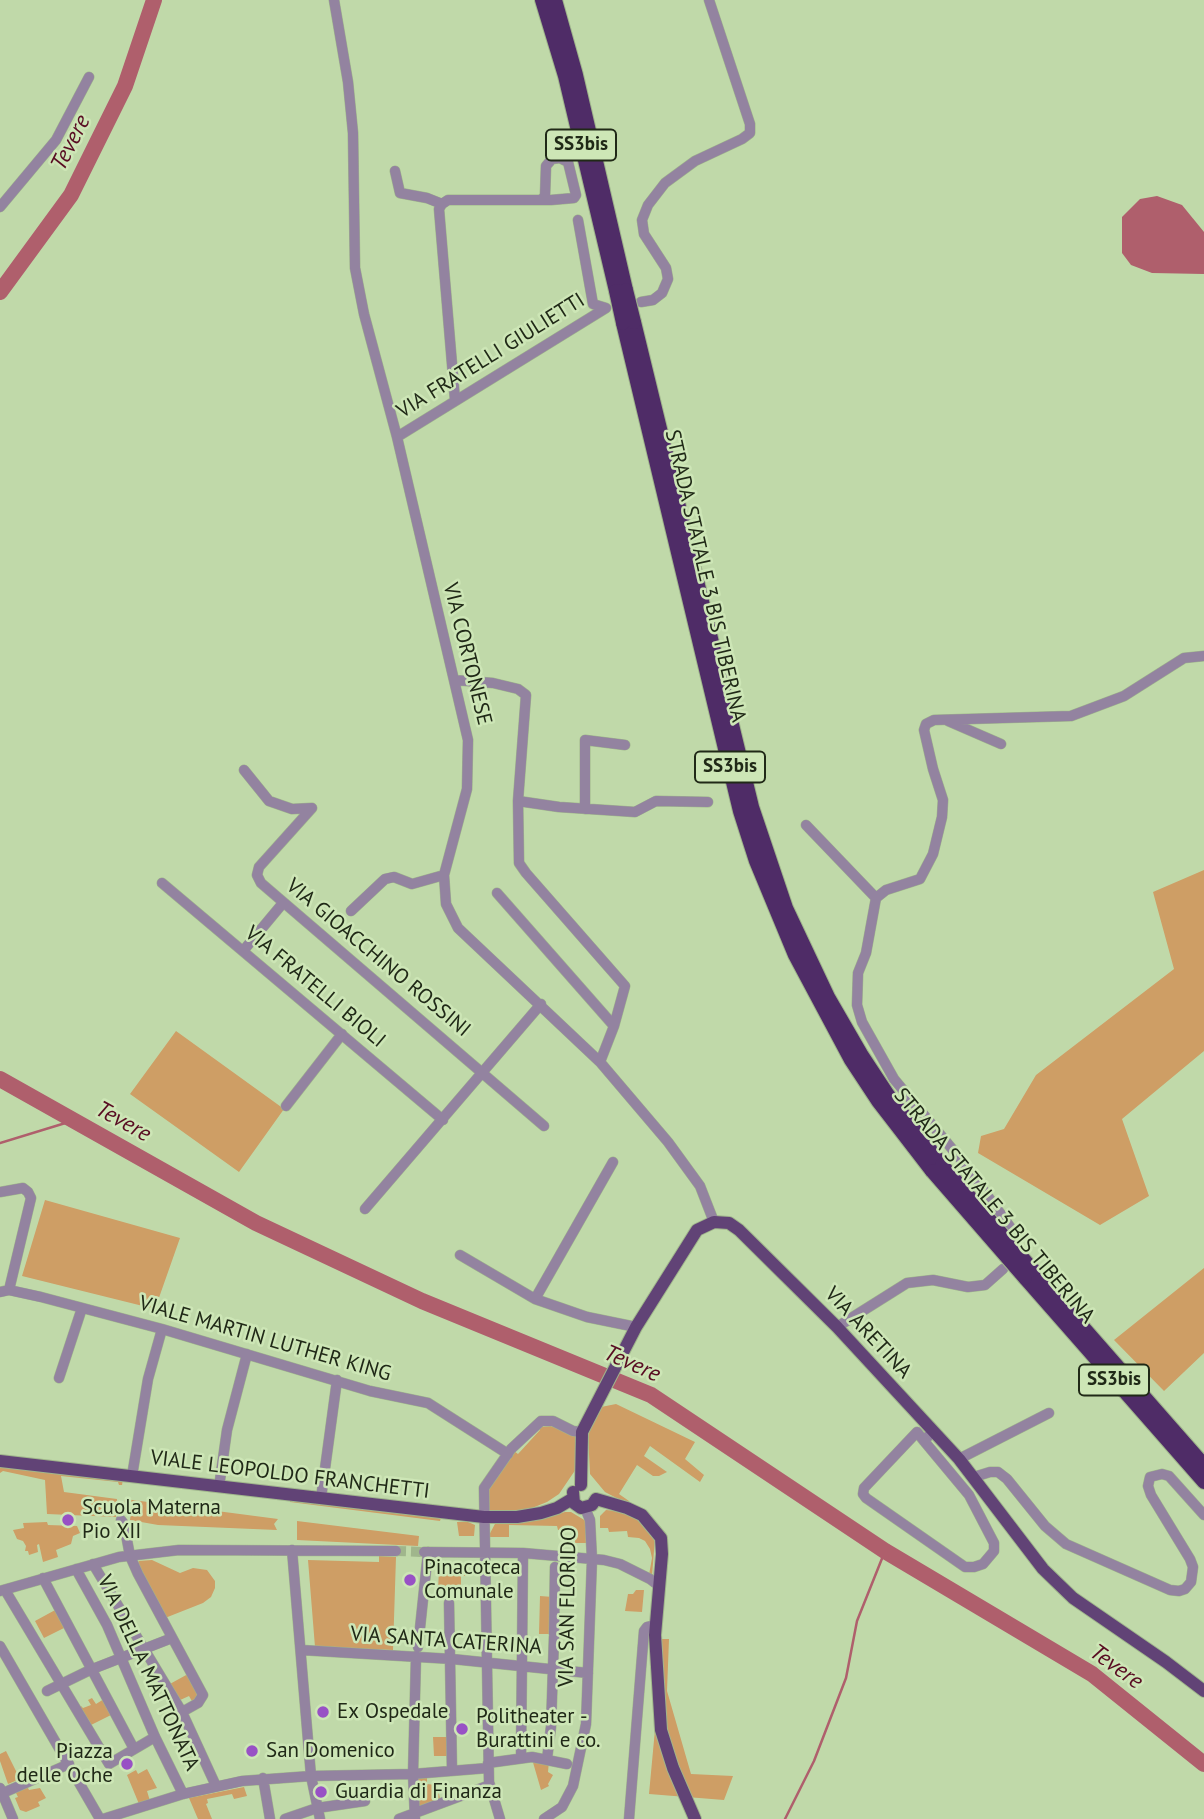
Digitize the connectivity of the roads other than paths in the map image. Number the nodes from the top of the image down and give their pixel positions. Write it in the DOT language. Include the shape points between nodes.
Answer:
graph roads {
  1 [pos="334,0"];
  2 [pos="542,0"];
  3 [pos="555,0"];
  4 [pos="709,0"];
  5 [pos="89,78"];
  6 [pos="395,171"];
  7 [pos="541,200"];
  8 [pos="442,204"];
  9 [pos="0,207"];
  10 [pos="578,220"];
  11 [pos="621,290"];
  12 [pos="641,302"];
  13 [pos="454,400"];
  14 [pos="397,437"];
  15 [pos="1204,656"];
  16 [pos="454,680"];
  17 [pos="944,720"];
  18 [pos="1001,744"];
  19 [pos="625,745"];
  20 [pos="244,770"];
  21 [pos="518,801"];
  22 [pos="708,802"];
  23 [pos="585,809"];
  24 [pos="806,824"];
  25 [pos="444,875"];
  26 [pos="162,883"];
  27 [pos="497,893"];
  28 [pos="876,898"];
  29 [pos="284,903"];
  30 [pos="351,911"];
  31 [pos="243,951"];
  32 [pos="541,1004"];
  33 [pos="614,1026"];
  34 [pos="342,1034"];
  35 [pos="600,1062"];
  36 [pos="484,1072"];
  37 [pos="286,1106"];
  38 [pos="443,1120"];
  39 [pos="544,1126"];
  40 [pos="613,1162"];
  41 [pos="0,1192"];
  42 [pos="365,1209"];
  43 [pos="714,1222"];
  44 [pos="1013,1231"];
  45 [pos="460,1255"];
  46 [pos="1003,1269"];
  47 [pos="1029,1274"];
  48 [pos="4,1291"];
  49 [pos="534,1299"];
  50 [pos="82,1308"];
  51 [pos="636,1327"];
  52 [pos="837,1327"];
  53 [pos="162,1329"];
  54 [pos="247,1353"];
  55 [pos="59,1378"];
  56 [pos="337,1380"];
  57 [pos="1049,1413"];
  58 [pos="582,1432"];
  59 [pos="929,1436"];
  60 [pos="508,1454"];
  61 [pos="959,1459"];
  62 [pos="0,1461"];
  63 [pos="1204,1465"];
  64 [pos="132,1476"];
  65 [pos="974,1477"];
  66 [pos="1204,1482"];
  67 [pos="581,1485"];
  68 [pos="219,1487"];
  69 [pos="321,1498"];
  70 [pos="572,1499"];
  71 [pos="596,1499"];
  72 [pos="585,1508"];
  73 [pos="1204,1515"];
  74 [pos="484,1517"];
  75 [pos="121,1520"];
  76 [pos="292,1550"];
  77 [pos="396,1551"];
  78 [pos="523,1553"];
  79 [pos="483,1554"];
  80 [pos="130,1556"];
  81 [pos="592,1559"];
  82 [pos="555,1563"];
  83 [pos="93,1564"];
  84 [pos="76,1569"];
  85 [pos="43,1578"];
  86 [pos="659,1586"];
  87 [pos="3,1590"];
  88 [pos="449,1603"];
  89 [pos="124,1617"];
  90 [pos="107,1625"];
  91 [pos="656,1625"];
  92 [pos="172,1638"];
  93 [pos="0,1646"];
  94 [pos="145,1649"];
  95 [pos="301,1650"];
  96 [pos="418,1654"];
  97 [pos="122,1657"];
  98 [pos="452,1659"];
  99 [pos="485,1661"];
  100 [pos="521,1665"];
  101 [pos="553,1668"];
  102 [pos="90,1670"];
  103 [pos="588,1673"];
  104 [pos="62,1683"];
  105 [pos="47,1691"];
  106 [pos="1204,1691"];
  107 [pos="182,1712"];
  108 [pos="155,1737"];
  109 [pos="137,1748"];
  110 [pos="520,1757"];
  111 [pos="547,1759"];
  112 [pos="69,1764"];
  113 [pos="488,1765"];
  114 [pos="573,1766"];
  115 [pos="452,1771"];
  116 [pos="413,1774"];
  117 [pos="312,1776"];
  118 [pos="263,1778"];
  119 [pos="490,1785"];
  120 [pos="216,1786"];
  121 [pos="1,1791"];
  122 [pos="183,1794"];
  123 [pos="365,1801"];
  124 [pos="317,1808"];
  125 [pos="414,1816"];
  126 [pos="13,1819"];
  127 [pos="101,1819"];
  128 [pos="270,1819"];
  129 [pos="285,1819"];
  130 [pos="320,1819"];
  131 [pos="399,1819"];
  132 [pos="500,1819"];
  133 [pos="544,1819"];
  134 [pos="629,1819"];
  135 [pos="695,1819"];
  1 -- 14 [label="street, VIA CORTONESE" via="353,133 355,268"];
  2 -- 11 [label="highway, STRADA STATALE 3 BIS TIBERINA / SS3bis"];
  3 -- 11 [label="highway, STRADA STATALE 3 BIS TIBERINA / SS3bis" via="576,75"];
  4 -- 12 [label="street" via="750,133 695,161 665,183 648,205 642,220 644,234 668,279 662,293"];
  5 -- 9 [label="street" via="56,140"];
  6 -- 8 [label="street" via="400,193"];
  7 -- 7 [label="street" via="574,198 568,162 552,159 546,166"];
  7 -- 8 [label="street" via="449,200"];
  8 -- 13 [label="street"];
  10 -- 13 [label="street, VIA FRATELLI GIULIETTI" via="593,304 606,309"];
  11 -- 47 [label="highway, STRADA STATALE 3 BIS TIBERINA / SS3bis, bridge" via="752,807 777,884 812,964 861,1054 937,1168"];
  13 -- 14 [label="street, VIA FRATELLI GIULIETTI"];
  14 -- 16 [label="street, VIA CORTONESE"];
  15 -- 17 [label="street" via="1184,658 1124,696 1071,716"];
  16 -- 21 [label="street" via="493,683 526,695"];
  16 -- 25 [label="street, VIA CORTONESE" via="468,740 469,767"];
  17 -- 18 [label="street"];
  17 -- 28 [label="street" via="926,724 924,730 943,800 933,854 920,879"];
  19 -- 23 [label="street" via="585,740"];
  20 -- 29 [label="street, VIA GIOACCHINO ROSSINI" via="269,801 292,809 312,808 259,867 261,883"];
  21 -- 23 [label="street"];
  21 -- 33 [label="street" via="519,863 625,986"];
  22 -- 23 [label="street" via="656,801 635,812"];
  24 -- 28 [label="street"];
  25 -- 30 [label="street" via="412,884 386,879"];
  25 -- 32 [label="street, VIA CORTONESE" via="446,904 458,928"];
  26 -- 31 [label="street, VIA FRATELLI BIOLI"];
  27 -- 33 [label="street"];
  28 -- 44 [label="street" via="858,972 857,1006 862,1022 894,1079"];
  29 -- 31 [label="street"];
  29 -- 36 [label="street, VIA GIOACCHINO ROSSINI"];
  31 -- 34 [label="street, VIA FRATELLI BIOLI"];
  32 -- 35 [label="street, VIA CORTONESE"];
  32 -- 36 [label="street"];
  33 -- 35 [label="street"];
  34 -- 37 [label="street"];
  34 -- 38 [label="street, VIA FRATELLI BIOLI"];
  35 -- 43 [label="street, VIA CORTONESE" via="700,1186"];
  36 -- 38 [label="street"];
  36 -- 39 [label="street, VIA GIOACCHINO ROSSINI"];
  38 -- 42 [label="street"];
  40 -- 49 [label="street"];
  41 -- 48 [label="street" via="23,1188 31,1198"];
  43 -- 51 [label="main road" via="697,1230"];
  43 -- 52 [label="main road, VIA ARETINA" via="729,1223 739,1230"];
  45 -- 49 [label="street"];
  46 -- 52 [label="street" via="985,1285 968,1287 933,1280 907,1283"];
  47 -- 63 [label="highway, STRADA STATALE 3 BIS TIBERINA / SS3bis"];
  47 -- 66 [label="highway, STRADA STATALE 3 BIS TIBERINA / SS3bis"];
  48 -- 50 [label="street, VIALE MARTIN LUTHER KING"];
  49 -- 51 [label="street"];
  50 -- 53 [label="street, VIALE MARTIN LUTHER KING"];
  50 -- 55 [label="street"];
  51 -- 58 [label="main road"];
  52 -- 59 [label="main road, VIA ARETINA"];
  53 -- 54 [label="street, VIALE MARTIN LUTHER KING"];
  53 -- 64 [label="street" via="148,1379"];
  54 -- 56 [label="street, VIALE MARTIN LUTHER KING"];
  54 -- 68 [label="street" via="227,1430"];
  56 -- 60 [label="street, VIALE MARTIN LUTHER KING" via="428,1403"];
  56 -- 69 [label="street"];
  57 -- 61 [label="street"];
  58 -- 60 [label="street" via="541,1421"];
  58 -- 67 [label="main road"];
  59 -- 59 [label="street" via="994,1543 994,1551 983,1564 965,1567 863,1494 917,1432"];
  59 -- 61 [label="main road, VIA ARETINA"];
  60 -- 74 [label="street" via="484,1488"];
  61 -- 65 [label="main road, VIA ARETINA"];
  62 -- 64 [label="main road, VIALE LEOPOLDO FRANCHETTI"];
  64 -- 68 [label="main road, VIALE LEOPOLDO FRANCHETTI"];
  65 -- 73 [label="street" via="998,1472 1066,1544 1170,1590 1185,1589 1193,1567 1151,1496 1150,1477 1169,1476"];
  65 -- 106 [label="main road, VIA ARETINA" via="1043,1569 1073,1598"];
  67 -- 70 [label="main road"];
  67 -- 71 [label="main road" via="592,1487"];
  68 -- 69 [label="main road, VIALE LEOPOLDO FRANCHETTI"];
  69 -- 74 [label="main road, VIALE LEOPOLDO FRANCHETTI"];
  70 -- 72 [label="main road"];
  70 -- 74 [label="main road, VIALE LEOPOLDO FRANCHETTI" via="541,1513"];
  71 -- 72 [label="main road"];
  71 -- 86 [label="main road" via="642,1516 661,1538"];
  72 -- 81 [label="street, VIA SAN FLORIDO"];
  74 -- 79 [label="street"];
  75 -- 80 [label="street"];
  76 -- 77 [label="street"];
  76 -- 80 [label="street" via="179,1550"];
  76 -- 95 [label="street"];
  78 -- 79 [label="street"];
  78 -- 82 [label="street"];
  78 -- 100 [label="street"];
  79 -- 96 [label="street" via="426,1552"];
  79 -- 99 [label="street"];
  80 -- 83 [label="street"];
  80 -- 92 [label="street"];
  81 -- 82 [label="street"];
  81 -- 86 [label="street" via="620,1564"];
  81 -- 103 [label="street, VIA SAN FLORIDO"];
  82 -- 101 [label="street"];
  83 -- 84 [label="street"];
  83 -- 89 [label="street"];
  84 -- 85 [label="street"];
  84 -- 90 [label="street, VIA DELLA MATTONATA"];
  85 -- 87 [label="street"];
  85 -- 102 [label="street"];
  86 -- 91 [label="main road"];
  87 -- 104 [label="street"];
  88 -- 98 [label="street"];
  89 -- 90 [label="street"];
  89 -- 94 [label="street"];
  90 -- 97 [label="street, VIA DELLA MATTONATA"];
  91 -- 134 [label="street" via="644,1631"];
  91 -- 135 [label="main road" via="661,1730"];
  92 -- 94 [label="street"];
  92 -- 107 [label="street" via="203,1695"];
  93 -- 112 [label="street"];
  94 -- 97 [label="street"];
  94 -- 107 [label="street"];
  95 -- 96 [label="street, VIA SANTA CATERINA"];
  95 -- 117 [label="street"];
  96 -- 98 [label="street, VIA SANTA CATERINA"];
  96 -- 116 [label="street"];
  97 -- 102 [label="street"];
  97 -- 108 [label="street, VIA DELLA MATTONATA"];
  98 -- 99 [label="street, VIA SANTA CATERINA"];
  98 -- 115 [label="street"];
  99 -- 100 [label="street, VIA SANTA CATERINA"];
  99 -- 113 [label="street"];
  100 -- 101 [label="street, VIA SANTA CATERINA"];
  100 -- 110 [label="street"];
  101 -- 103 [label="street, VIA SANTA CATERINA"];
  101 -- 111 [label="street"];
  102 -- 104 [label="street"];
  102 -- 109 [label="street"];
  103 -- 114 [label="street, VIA SAN FLORIDO" via="586,1724"];
  104 -- 105 [label="street"];
  104 -- 109 [label="street" via="109,1764"];
  107 -- 120 [label="street"];
  108 -- 109 [label="street"];
  108 -- 122 [label="street, VIA DELLA MATTONATA"];
  110 -- 111 [label="street"];
  110 -- 113 [label="street"];
  111 -- 114 [label="street"];
  112 -- 121 [label="street"];
  112 -- 127 [label="street"];
  113 -- 115 [label="street"];
  113 -- 119 [label="street"];
  114 -- 133 [label="street, VIA SAN FLORIDO" via="573,1786 562,1807"];
  115 -- 116 [label="street"];
  116 -- 117 [label="street"];
  116 -- 125 [label="street"];
  117 -- 118 [label="street"];
  117 -- 124 [label="street"];
  118 -- 120 [label="street"];
  118 -- 128 [label="street"];
  119 -- 125 [label="street"];
  119 -- 132 [label="street"];
  120 -- 122 [label="street"];
  121 -- 126 [label="street"];
  122 -- 127 [label="street"];
  123 -- 124 [label="street"];
  124 -- 129 [label="street"];
  124 -- 130 [label="street"];
  125 -- 131 [label="street"];
}
